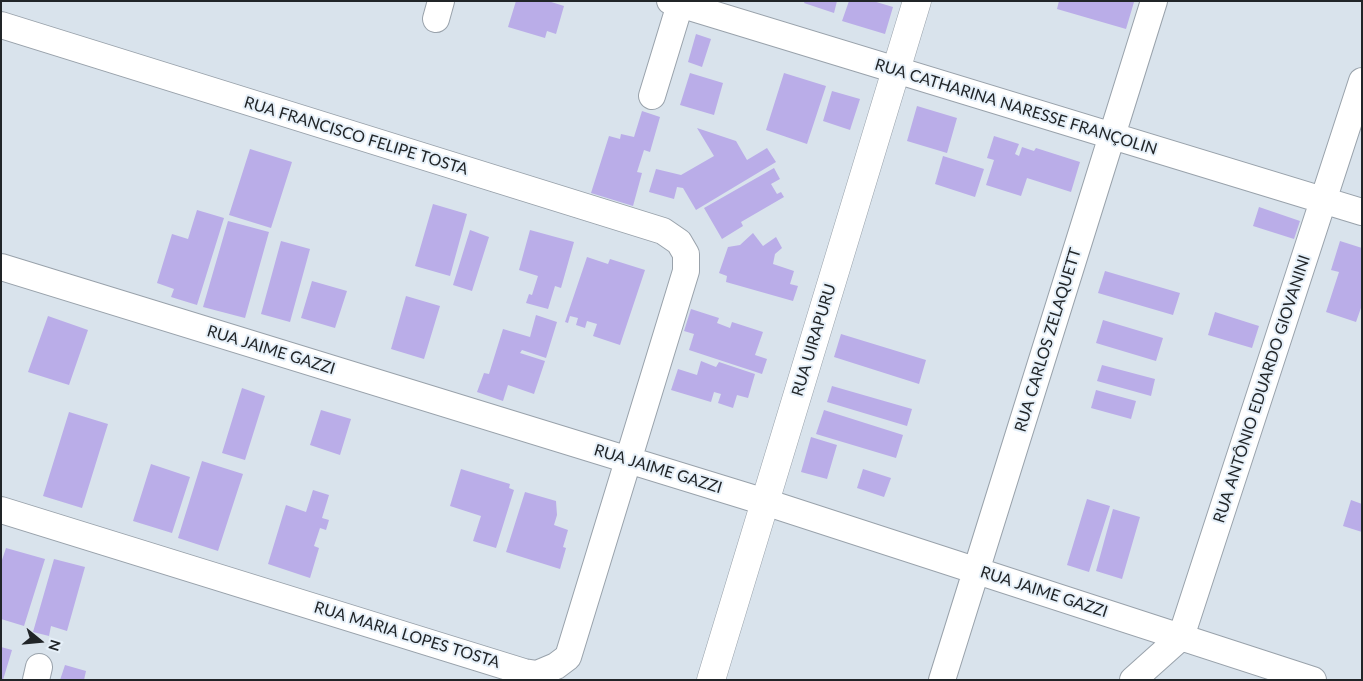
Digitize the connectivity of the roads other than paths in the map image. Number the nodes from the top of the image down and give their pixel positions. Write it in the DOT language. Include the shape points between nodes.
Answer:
graph roads {
  1 [pos="917,1"];
  2 [pos="1154,1"];
  3 [pos="677,2"];
  4 [pos="1,25"];
  5 [pos="896,70"];
  6 [pos="1362,81"];
  7 [pos="652,96"];
  8 [pos="1112,136"];
  9 [pos="1323,200"];
  10 [pos="1362,212"];
  11 [pos="1,267"];
  12 [pos="686,272"];
  13 [pos="628,460"];
  14 [pos="765,502"];
  15 [pos="1,510"];
  16 [pos="976,570"];
  17 [pos="1181,637"];
  18 [pos="711,680"];
  19 [pos="942,680"];
  20 [pos="1134,680"];
  21 [pos="1313,680"];
  1 -- 5 [label="street, RUA UIRAPURU"];
  2 -- 8 [label="street, RUA CARLOS ZELAQUETT"];
  3 -- 5 [label="street, RUA CATHARINA NARESSE FRANÇOLIN"];
  3 -- 7 [label="street"];
  4 -- 12 [label="street, RUA FRANCISCO FELIPE TOSTA" via="663,231 679,242 686,254"];
  5 -- 8 [label="street, RUA CATHARINA NARESSE FRANÇOLIN"];
  5 -- 14 [label="street, RUA UIRAPURU"];
  6 -- 9 [label="street, RUA ANTÔNIO EDUARDO GIOVANINI"];
  8 -- 9 [label="street, RUA CATHARINA NARESSE FRANÇOLIN"];
  8 -- 16 [label="street, RUA CARLOS ZELAQUETT"];
  9 -- 10 [label="street, RUA CATHARINA NARESSE FRANÇOLIN"];
  9 -- 17 [label="street, RUA ANTÔNIO EDUARDO GIOVANINI"];
  11 -- 13 [label="street, RUA JAIME GAZZI"];
  12 -- 13 [label="street, RUA MARIA LOPES TOSTA"];
  13 -- 14 [label="street, RUA JAIME GAZZI"];
  13 -- 15 [label="street, RUA MARIA LOPES TOSTA" via="568,656 556,666 537,674"];
  14 -- 16 [label="street, RUA JAIME GAZZI"];
  14 -- 18 [label="street, RUA UIRAPURU"];
  16 -- 17 [label="street, RUA JAIME GAZZI"];
  16 -- 19 [label="street, RUA CARLOS ZELAQUETT"];
  17 -- 20 [label="street, RUA ANTÔNIO EDUARDO GIOVANINI"];
  17 -- 21 [label="street, RUA JAIME GAZZI"];
}
